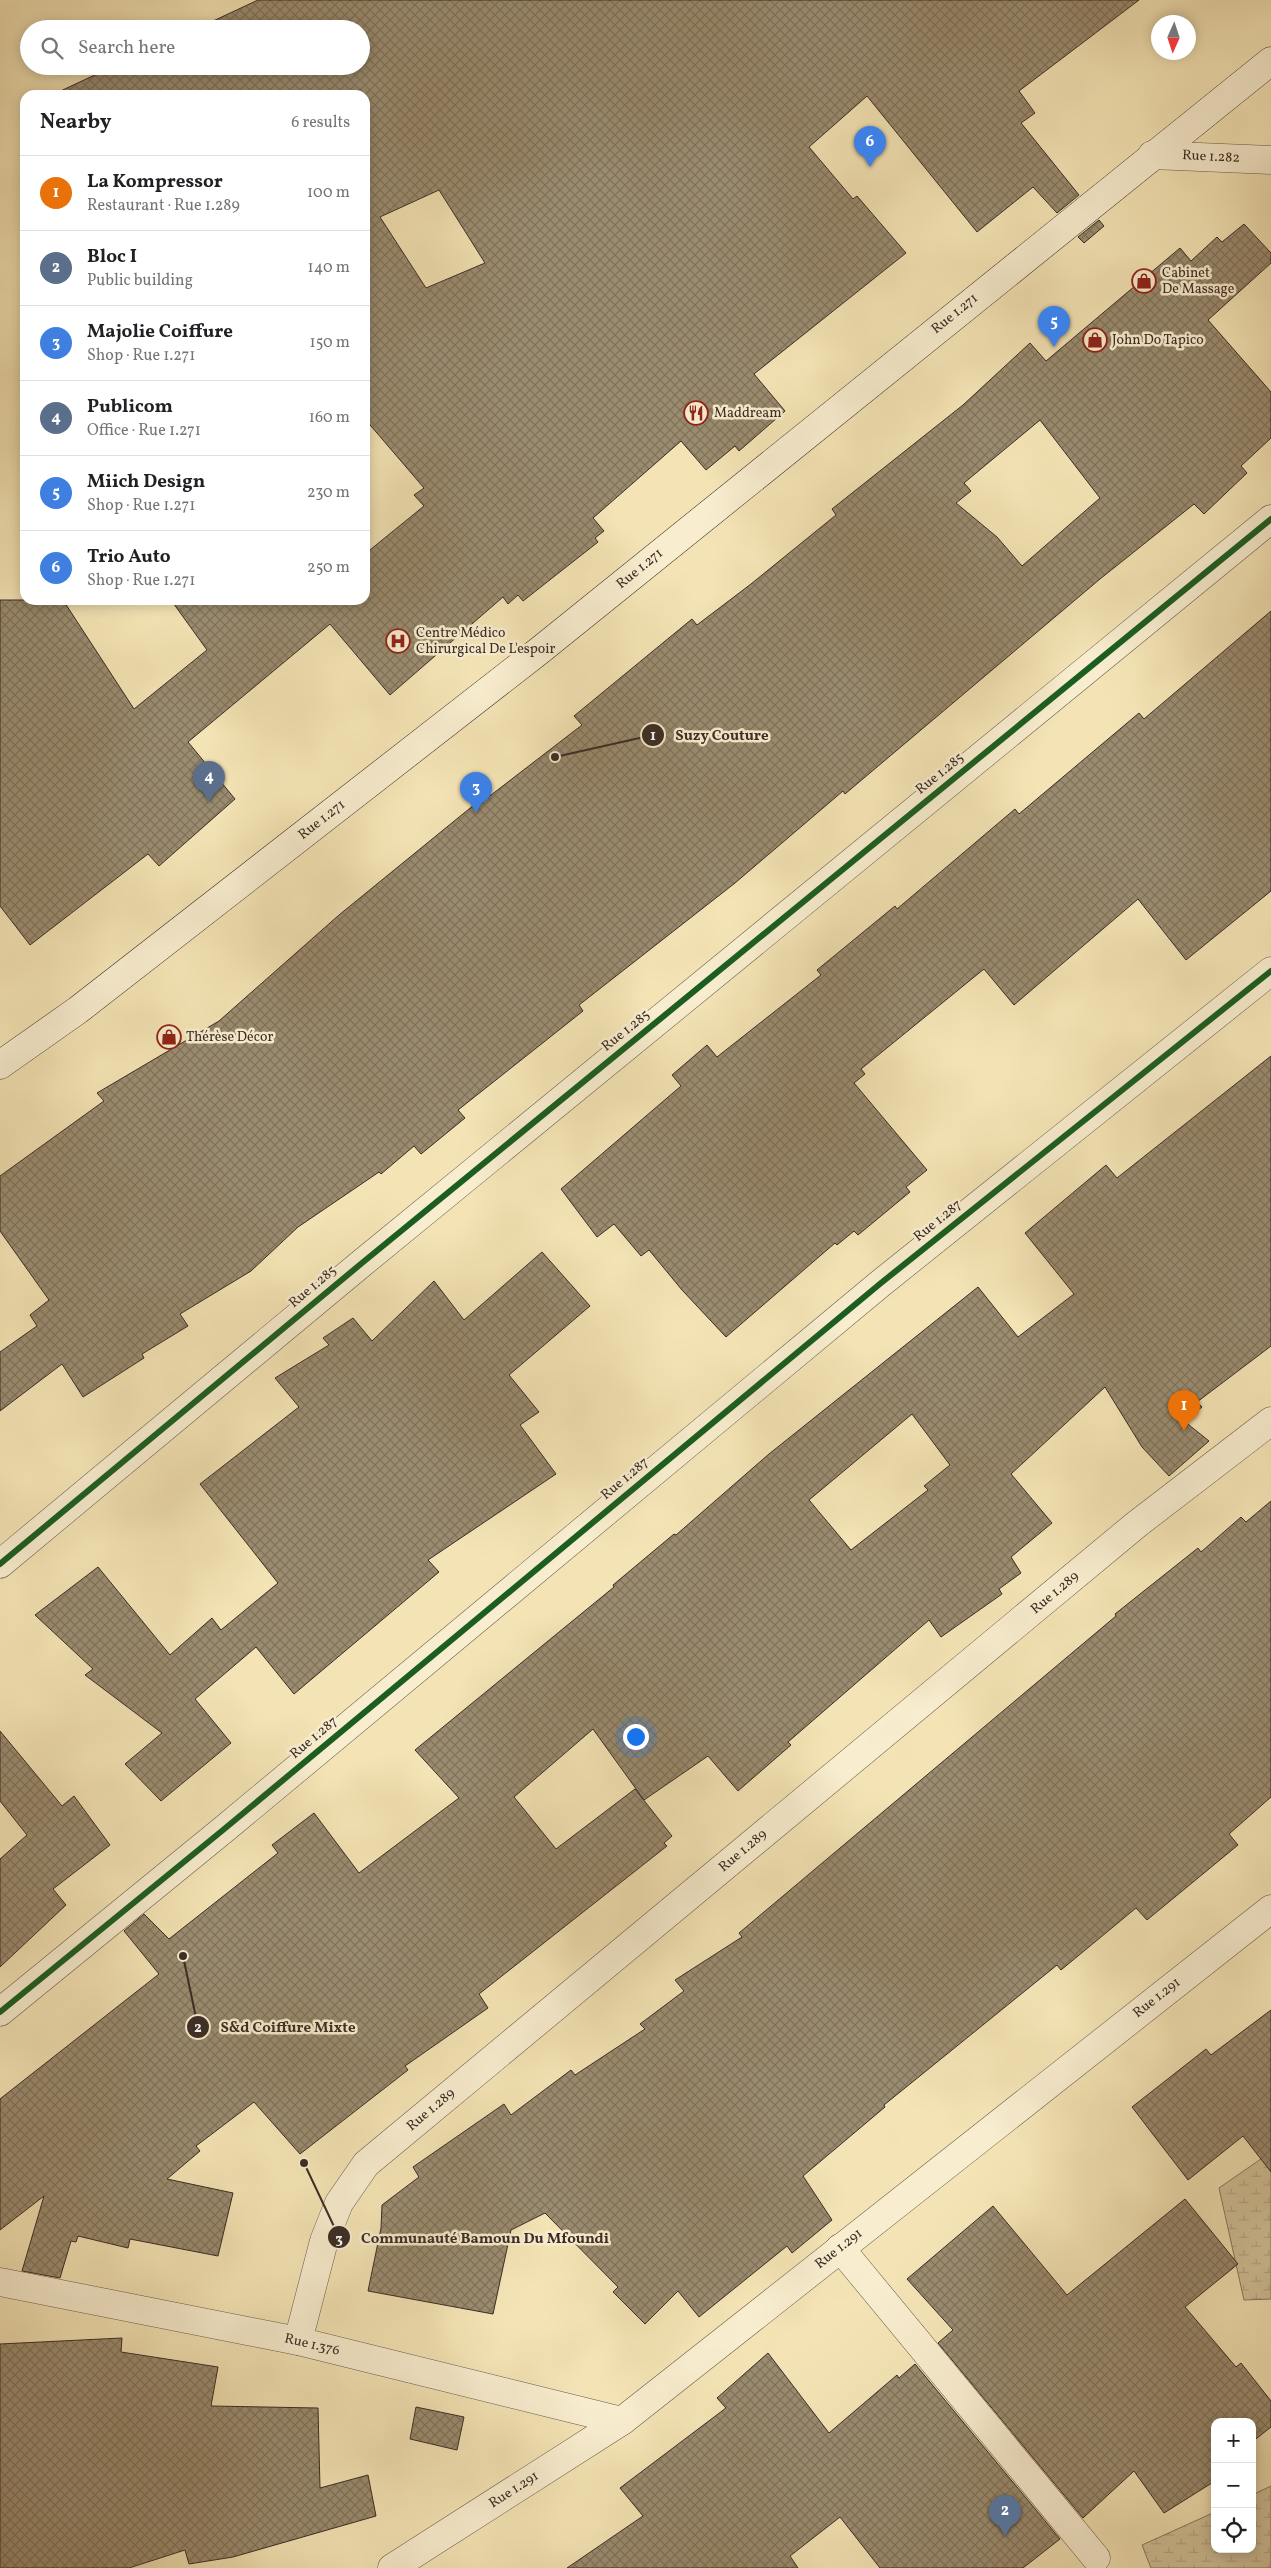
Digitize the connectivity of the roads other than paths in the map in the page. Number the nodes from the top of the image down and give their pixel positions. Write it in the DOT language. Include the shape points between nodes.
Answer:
graph roads {
  1 [pos="1271,61"];
  2 [pos="1152,155"];
  3 [pos="1271,160"];
  4 [pos="1271,519"];
  5 [pos="1271,970"];
  6 [pos="0,1064"];
  7 [pos="1271,1421"];
  8 [pos="0,1564"];
  9 [pos="1271,1909"];
  10 [pos="0,2012"];
  11 [pos="840,2248"];
  12 [pos="0,2282"];
  13 [pos="298,2341"];
  14 [pos="622,2421"];
  15 [pos="1096,2558"];
  16 [pos="392,2568"];
  1 -- 2 [label="street, Rue 1.271"];
  2 -- 3 [label="street, Rue 1.282"];
  2 -- 6 [label="street, Rue 1.271" via="532,657 86,1004"];
  4 -- 8 [label="street, Rue 1.285" via="362,1263"];
  5 -- 10 [label="street, Rue 1.287" via="881,1283"];
  7 -- 13 [label="street, Rue 1.289" via="1137,1524 366,2164 339,2203 324,2241"];
  9 -- 11 [label="street, Rue 1.291"];
  11 -- 14 [label="street, Rue 1.291"];
  11 -- 15 [label="street"];
  12 -- 13 [label="street, Rue 1.376"];
  13 -- 14 [label="street, Rue 1.376"];
  14 -- 16 [label="street, Rue 1.291"];
}
